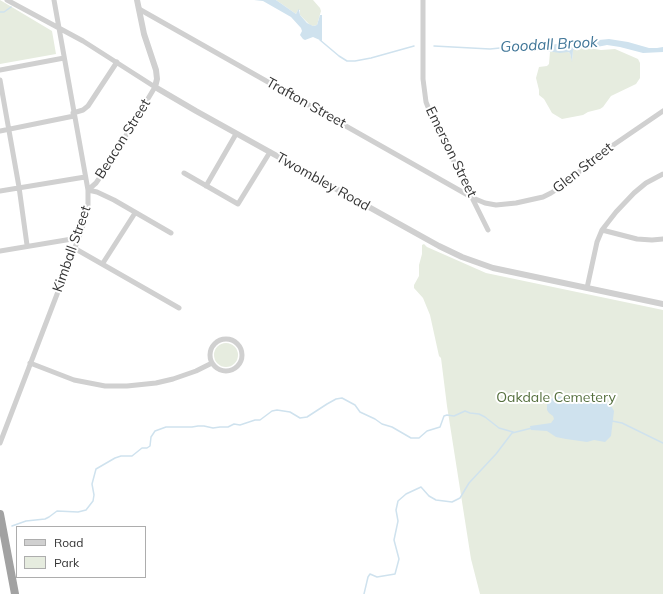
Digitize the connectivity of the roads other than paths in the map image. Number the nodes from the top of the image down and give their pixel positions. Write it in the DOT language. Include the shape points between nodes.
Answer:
graph roads {
  1 [pos="7,0"];
  2 [pos="54,0"];
  3 [pos="138,0"];
  4 [pos="423,0"];
  5 [pos="139,9"];
  6 [pos="60,29"];
  7 [pos="64,58"];
  8 [pos="117,62"];
  9 [pos="0,70"];
  10 [pos="0,80"];
  11 [pos="155,87"];
  12 [pos="663,111"];
  13 [pos="74,115"];
  14 [pos="9,129"];
  15 [pos="0,130"];
  16 [pos="236,134"];
  17 [pos="270,152"];
  18 [pos="184,173"];
  19 [pos="663,174"];
  20 [pos="85,177"];
  21 [pos="206,186"];
  22 [pos="19,187"];
  23 [pos="88,190"];
  24 [pos="0,191"];
  25 [pos="472,198"];
  26 [pos="135,213"];
  27 [pos="488,230"];
  28 [pos="602,230"];
  29 [pos="171,233"];
  30 [pos="78,238"];
  31 [pos="663,239"];
  32 [pos="27,246"];
  33 [pos="74,248"];
  34 [pos="0,251"];
  35 [pos="103,263"];
  36 [pos="587,288"];
  37 [pos="663,304"];
  38 [pos="179,308"];
  39 [pos="30,363"];
  40 [pos="212,363"];
  41 [pos="0,443"];
  42 [pos="0,514"];
  43 [pos="15,594"];
  1 -- 6 [label="street, Twombley Road"];
  2 -- 6 [label="street, Kimball Street"];
  3 -- 5 [label="street"];
  4 -- 25 [label="street, Emerson Street" via="425,97 432,117"];
  5 -- 11 [label="street" via="156,70"];
  5 -- 25 [label="street, Trafton Street"];
  6 -- 7 [label="street, Kimball Street"];
  6 -- 8 [label="street, Twombley Road"];
  7 -- 9 [label="street"];
  7 -- 13 [label="street, Kimball Street"];
  8 -- 11 [label="street, Twombley Road"];
  8 -- 13 [label="street" via="88,106"];
  10 -- 14 [label="street"];
  11 -- 16 [label="street, Twombley Road"];
  11 -- 23 [label="street, Beacon Street" via="107,167"];
  12 -- 25 [label="street, Glen Street" via="606,150 547,196 501,204 486,204"];
  13 -- 14 [label="street"];
  13 -- 20 [label="street, Kimball Street"];
  14 -- 15 [label="street"];
  14 -- 22 [label="street"];
  16 -- 17 [label="street, Twombley Road"];
  16 -- 21 [label="street"];
  17 -- 21 [label="street" via="238,204"];
  17 -- 36 [label="street, Twombley Road" via="462,257 493,268"];
  18 -- 21 [label="street"];
  19 -- 28 [label="street" via="634,193"];
  20 -- 22 [label="street"];
  20 -- 23 [label="street, Kimball Street"];
  22 -- 24 [label="street"];
  22 -- 32 [label="street"];
  23 -- 26 [label="street" via="97,192"];
  23 -- 30 [label="street, Kimball Street" via="87,210"];
  25 -- 27 [label="street, Emerson Street"];
  26 -- 29 [label="street"];
  26 -- 35 [label="street"];
  28 -- 31 [label="street" via="638,239"];
  28 -- 36 [label="street"];
  30 -- 32 [label="street"];
  30 -- 33 [label="street, Kimball Street"];
  32 -- 34 [label="street"];
  33 -- 35 [label="street"];
  33 -- 39 [label="street, Kimball Street"];
  35 -- 38 [label="street"];
  36 -- 37 [label="street, Twombley Road"];
  39 -- 40 [label="street" via="74,380 127,386 173,379"];
  39 -- 41 [label="street, Kimball Street"];
  40 -- 40 [label="street" via="222,370 233,369 241,359 239,347 229,340 217,342 211,351"];
  42 -- 43 [label="highway"];
}
